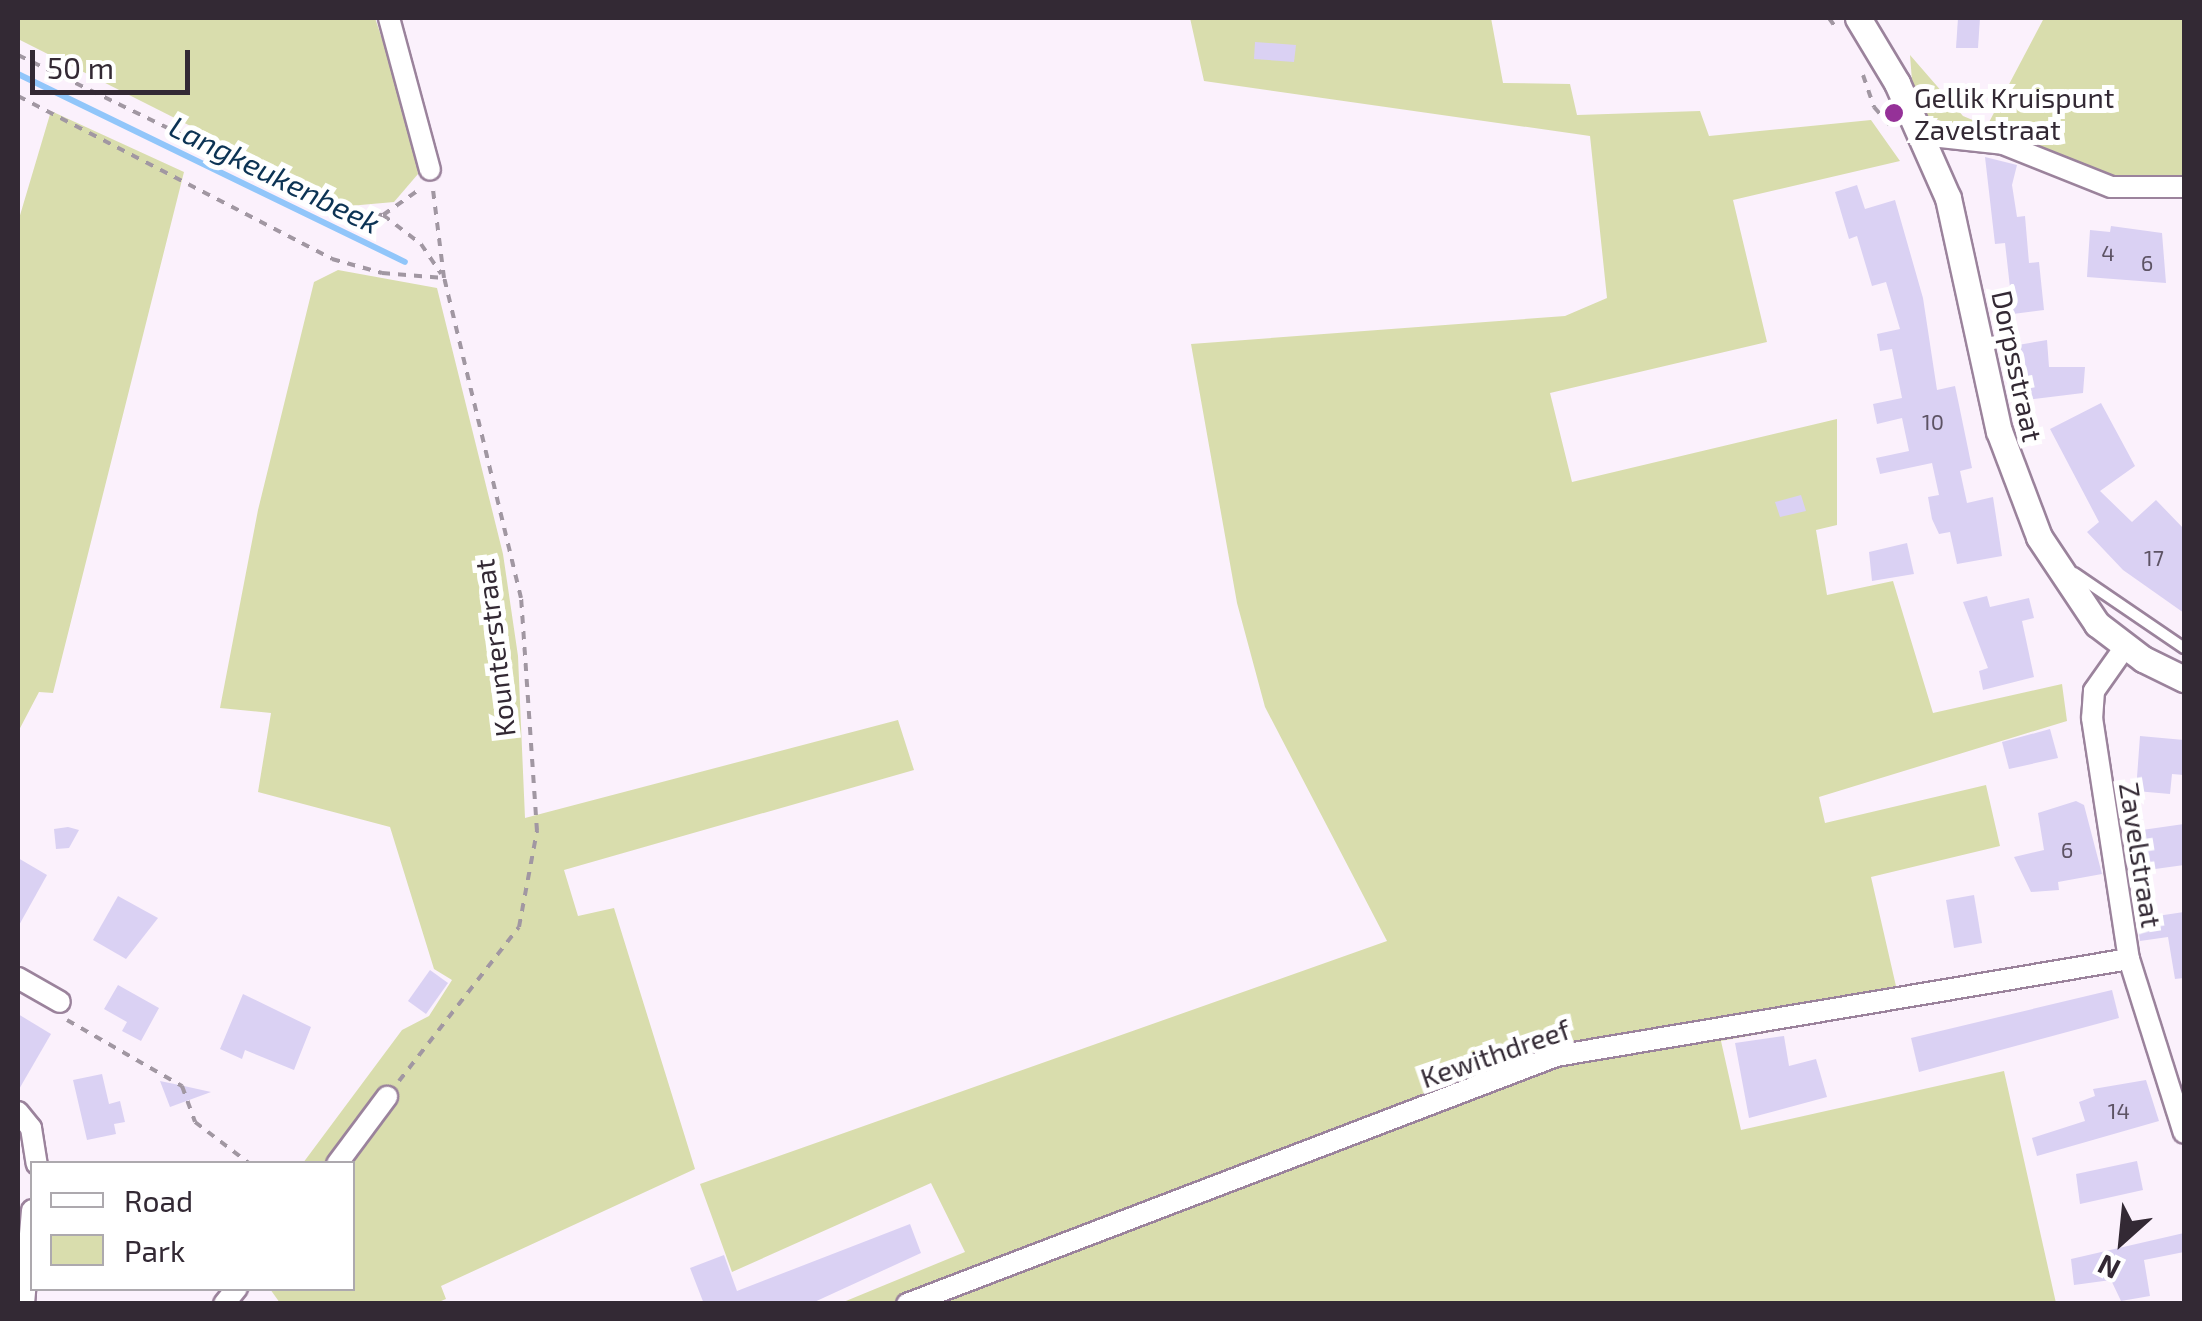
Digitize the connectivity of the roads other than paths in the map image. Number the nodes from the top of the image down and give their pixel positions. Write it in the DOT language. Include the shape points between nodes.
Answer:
graph roads {
  1 [pos="389,18"];
  2 [pos="1858,18"];
  3 [pos="1922,135"];
  4 [pos="430,170"];
  5 [pos="2184,187"];
  6 [pos="2048,553"];
  7 [pos="2125,647"];
  8 [pos="2184,648"];
  9 [pos="2184,679"];
  10 [pos="2130,959"];
  11 [pos="18,978"];
  12 [pos="60,1002"];
  13 [pos="387,1097"];
  14 [pos="18,1112"];
  15 [pos="2184,1132"];
  16 [pos="36,1161"];
  17 [pos="339,1161"];
  18 [pos="30,1234"];
  19 [pos="24,1304"];
  20 [pos="907,1304"];
  1 -- 4 [label="street"];
  2 -- 3 [label="street, Dorpsstraat"];
  3 -- 5 [label="street" via="2003,144 2110,187"];
  3 -- 6 [label="street, Dorpsstraat" via="1966,267 1999,431 2020,497"];
  6 -- 7 [label="street, Dorpsstraat" via="2086,611"];
  6 -- 8 [label="lane"];
  7 -- 9 [label="street, Dorpsstraat"];
  7 -- 10 [label="street, Zavelstraat" via="2092,700"];
  10 -- 15 [label="street, Zavelstraat"];
  10 -- 20 [label="street, Kewithdreef" via="1556,1056"];
  11 -- 12 [label="street"];
  13 -- 17 [label="street"];
  14 -- 16 [label="street" via="31,1128"];
  18 -- 19 [label="street"];
}
